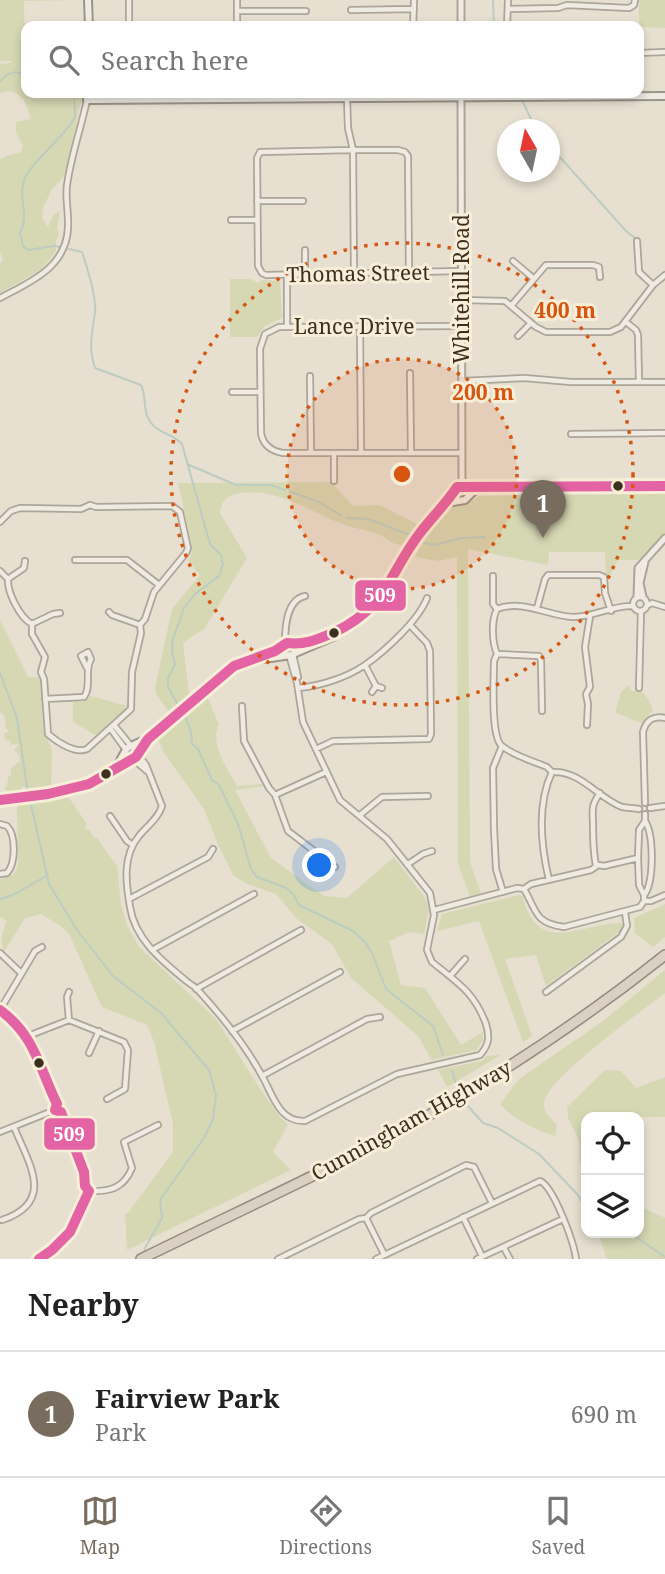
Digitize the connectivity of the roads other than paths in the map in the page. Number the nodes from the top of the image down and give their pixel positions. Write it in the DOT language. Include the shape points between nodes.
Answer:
graph roads {
  1 [pos="88,0"];
  2 [pos="129,0"];
  3 [pos="237,0"];
  4 [pos="414,0"];
  5 [pos="461,0"];
  6 [pos="508,0"];
  7 [pos="635,0"];
  8 [pos="414,9"];
  9 [pos="509,9"];
  10 [pos="351,10"];
  11 [pos="237,11"];
  12 [pos="306,11"];
  13 [pos="89,21"];
  14 [pos="130,21"];
  15 [pos="237,21"];
  16 [pos="414,21"];
  17 [pos="461,21"];
  18 [pos="508,21"];
  19 [pos="665,52"];
  20 [pos="644,53"];
  21 [pos="644,96"];
  22 [pos="665,96"];
  23 [pos="88,98"];
  24 [pos="347,98"];
  25 [pos="461,98"];
  26 [pos="353,150"];
  27 [pos="257,201"];
  28 [pos="303,201"];
  29 [pos="257,219"];
  30 [pos="231,220"];
  31 [pos="637,241"];
  32 [pos="305,250"];
  33 [pos="513,261"];
  34 [pos="461,271"];
  35 [pos="410,273"];
  36 [pos="354,274"];
  37 [pos="287,275"];
  38 [pos="305,275"];
  39 [pos="665,275"];
  40 [pos="600,277"];
  41 [pos="533,278"];
  42 [pos="653,285"];
  43 [pos="0,298"];
  44 [pos="462,300"];
  45 [pos="511,306"];
  46 [pos="626,322"];
  47 [pos="531,323"];
  48 [pos="287,326"];
  49 [pos="360,326"];
  50 [pos="461,326"];
  51 [pos="518,336"];
  52 [pos="410,373"];
  53 [pos="310,376"];
  54 [pos="462,380"];
  55 [pos="639,382"];
  56 [pos="665,382"];
  57 [pos="232,392"];
  58 [pos="260,392"];
  59 [pos="571,433"];
  60 [pos="665,433"];
  61 [pos="311,453"];
  62 [pos="334,453"];
  63 [pos="361,453"];
  64 [pos="411,453"];
  65 [pos="461,453"];
  66 [pos="334,481"];
  67 [pos="463,486"];
  68 [pos="482,487"];
  69 [pos="665,487"];
  70 [pos="456,497"];
  71 [pos="468,497"];
  72 [pos="0,522"];
  73 [pos="665,538"];
  74 [pos="665,543"];
  75 [pos="75,560"];
  76 [pos="25,561"];
  77 [pos="0,571"];
  78 [pos="493,576"];
  79 [pos="8,579"];
  80 [pos="159,585"];
  81 [pos="305,596"];
  82 [pos="640,597"];
  83 [pos="427,598"];
  84 [pos="648,605"];
  85 [pos="633,606"];
  86 [pos="665,607"];
  87 [pos="537,608"];
  88 [pos="497,609"];
  89 [pos="611,611"];
  90 [pos="641,611"];
  91 [pos="109,612"];
  92 [pos="60,613"];
  93 [pos="590,616"];
  94 [pos="32,624"];
  95 [pos="140,625"];
  96 [pos="410,625"];
  97 [pos="346,628"];
  98 [pos="288,644"];
  99 [pos="291,654"];
  100 [pos="496,654"];
  101 [pos="365,665"];
  102 [pos="87,668"];
  103 [pos="227,673"];
  104 [pos="298,685"];
  105 [pos="639,688"];
  106 [pos="372,692"];
  107 [pos="45,699"];
  108 [pos="242,706"];
  109 [pos="542,711"];
  110 [pos="665,718"];
  111 [pos="587,725"];
  112 [pos="112,727"];
  113 [pos="502,746"];
  114 [pos="316,749"];
  115 [pos="132,753"];
  116 [pos="326,772"];
  117 [pos="552,772"];
  118 [pos="600,793"];
  119 [pos="275,795"];
  120 [pos="428,796"];
  121 [pos="0,800"];
  122 [pos="645,803"];
  123 [pos="665,806"];
  124 [pos="650,808"];
  125 [pos="639,809"];
  126 [pos="645,814"];
  127 [pos="359,815"];
  128 [pos="110,816"];
  129 [pos="645,821"];
  130 [pos="0,824"];
  131 [pos="133,845"];
  132 [pos="213,849"];
  133 [pos="432,851"];
  134 [pos="638,858"];
  135 [pos="408,864"];
  136 [pos="596,866"];
  137 [pos="335,867"];
  138 [pos="0,874"];
  139 [pos="549,880"];
  140 [pos="524,889"];
  141 [pos="503,892"];
  142 [pos="254,894"];
  143 [pos="665,895"];
  144 [pos="131,898"];
  145 [pos="644,898"];
  146 [pos="434,910"];
  147 [pos="625,912"];
  148 [pos="301,930"];
  149 [pos="42,947"];
  150 [pos="152,950"];
  151 [pos="0,953"];
  152 [pos="665,955"];
  153 [pos="465,959"];
  154 [pos="340,972"];
  155 [pos="21,973"];
  156 [pos="450,976"];
  157 [pos="196,989"];
  158 [pos="69,992"];
  159 [pos="546,992"];
  160 [pos="0,1010"];
  161 [pos="380,1017"];
  162 [pos="69,1020"];
  163 [pos="99,1031"];
  164 [pos="232,1031"];
  165 [pos="29,1036"];
  166 [pos="89,1053"];
  167 [pos="262,1076"];
  168 [pos="107,1098"];
  169 [pos="58,1109"];
  170 [pos="158,1125"];
  171 [pos="14,1127"];
  172 [pos="0,1132"];
  173 [pos="86,1191"];
  174 [pos="492,1203"];
  175 [pos="463,1217"];
  176 [pos="366,1218"];
  177 [pos="563,1219"];
  178 [pos="2,1220"];
  179 [pos="504,1248"];
  180 [pos="384,1255"];
  181 [pos="480,1258"];
  182 [pos="39,1259"];
  183 [pos="141,1259"];
  184 [pos="278,1259"];
  185 [pos="376,1259"];
  186 [pos="510,1259"];
  187 [pos="576,1259"];
  1 -- 13 [label="main road"];
  2 -- 14 [label="street"];
  3 -- 11 [label="street"];
  4 -- 8 [label="street"];
  5 -- 17 [label="street"];
  6 -- 9 [label="street"];
  7 -- 9 [label="street" via="629,8"];
  8 -- 10 [label="street"];
  8 -- 16 [label="street"];
  9 -- 18 [label="street"];
  11 -- 12 [label="street"];
  11 -- 15 [label="street"];
  19 -- 20 [label="street"];
  21 -- 22 [label="main road"];
  23 -- 43 [label="street" via="67,186 64,249 44,273"];
  24 -- 26 [label="street"];
  25 -- 34 [label="street, Whitehill Road"];
  26 -- 27 [label="street, Thomas Street" via="260,152"];
  26 -- 35 [label="street" via="398,150 408,156"];
  26 -- 36 [label="street"];
  27 -- 28 [label="street"];
  27 -- 29 [label="street, Thomas Street"];
  29 -- 30 [label="street"];
  29 -- 37 [label="street, Thomas Street" via="258,273"];
  31 -- 42 [label="street" via="639,272"];
  32 -- 38 [label="street"];
  33 -- 41 [label="street"];
  34 -- 35 [label="street, Thomas Street"];
  34 -- 44 [label="street, Whitehill Road"];
  35 -- 36 [label="street, Thomas Street"];
  36 -- 38 [label="street, Thomas Street"];
  37 -- 38 [label="street, Thomas Street"];
  37 -- 48 [label="street"];
  39 -- 42 [label="street"];
  40 -- 41 [label="street" via="599,267 593,265 548,265"];
  41 -- 45 [label="street"];
  42 -- 46 [label="street"];
  44 -- 45 [label="street" via="497,300"];
  44 -- 50 [label="street, Whitehill Road"];
  45 -- 47 [label="street"];
  46 -- 47 [label="street" via="617,330 604,332 546,332"];
  46 -- 55 [label="street" via="638,335"];
  47 -- 51 [label="street"];
  48 -- 49 [label="street, Lance Drive"];
  48 -- 58 [label="street, Lance Drive" via="274,328 263,338"];
  49 -- 50 [label="street, Lance Drive"];
  49 -- 63 [label="street"];
  50 -- 54 [label="street, Whitehill Road"];
  52 -- 64 [label="street"];
  53 -- 61 [label="street"];
  54 -- 55 [label="street"];
  54 -- 65 [label="street, Whitehill Road"];
  55 -- 56 [label="street"];
  57 -- 58 [label="street"];
  58 -- 61 [label="street, Lance Drive" via="261,433 267,446 277,452"];
  59 -- 60 [label="street"];
  61 -- 62 [label="street, Lance Drive"];
  62 -- 63 [label="street, Lance Drive"];
  62 -- 66 [label="street"];
  63 -- 64 [label="street, Lance Drive"];
  64 -- 65 [label="street, Lance Drive"];
  65 -- 67 [label="street, Whitehill Road"];
  67 -- 68 [label="main road"];
  67 -- 70 [label="main road" via="456,488"];
  67 -- 71 [label="main road"];
  68 -- 69 [label="main road"];
  68 -- 71 [label="main road"];
  70 -- 71 [label="main road"];
  70 -- 97 [label="main road" via="426,525 371,608"];
  72 -- 80 [label="street" via="20,508 172,506 180,512 188,548"];
  73 -- 82 [label="street" via="638,569"];
  74 -- 82 [label="street" via="643,566"];
  75 -- 80 [label="street" via="127,560"];
  76 -- 79 [label="street" via="24,568"];
  77 -- 79 [label="street"];
  78 -- 88 [label="street"];
  79 -- 94 [label="street" via="25,620"];
  80 -- 95 [label="street"];
  81 -- 98 [label="street" via="294,602 286,630"];
  82 -- 84 [label="street"];
  82 -- 85 [label="street"];
  83 -- 96 [label="street"];
  84 -- 86 [label="street"];
  84 -- 90 [label="street"];
  85 -- 89 [label="street"];
  85 -- 90 [label="street"];
  87 -- 88 [label="street"];
  87 -- 89 [label="street" via="548,575 599,575 604,577"];
  87 -- 93 [label="street" via="570,617"];
  88 -- 100 [label="street"];
  89 -- 93 [label="street"];
  90 -- 105 [label="street"];
  91 -- 95 [label="street"];
  92 -- 94 [label="street"];
  93 -- 111 [label="street" via="585,647 590,687"];
  94 -- 107 [label="street" via="32,634 45,657 41,672"];
  95 -- 112 [label="street" via="131,709"];
  96 -- 101 [label="street"];
  96 -- 114 [label="street" via="430,651 429,739 333,741"];
  97 -- 98 [label="main road" via="313,642"];
  97 -- 99 [label="main road"];
  98 -- 99 [label="main road" via="284,652"];
  98 -- 99 [label="main road" via="296,647"];
  98 -- 103 [label="main road" via="246,660"];
  99 -- 103 [label="main road" via="254,661"];
  99 -- 104 [label="street" via="298,667"];
  100 -- 109 [label="street" via="538,656"];
  100 -- 113 [label="street" via="496,738"];
  101 -- 104 [label="street" via="325,683"];
  101 -- 106 [label="street" via="379,687"];
  102 -- 107 [label="street" via="84,697"];
  103 -- 115 [label="main road" via="195,695"];
  104 -- 114 [label="street" via="303,722"];
  107 -- 112 [label="street" via="48,734 75,750 87,749"];
  108 -- 119 [label="street" via="244,741"];
  110 -- 122 [label="street" via="651,719 643,732"];
  112 -- 115 [label="street"];
  113 -- 117 [label="street"];
  113 -- 141 [label="street" via="493,768 496,869"];
  114 -- 116 [label="street"];
  115 -- 121 [label="main road" via="89,784"];
  115 -- 131 [label="street" via="148,771 162,806"];
  116 -- 119 [label="street"];
  116 -- 127 [label="street" via="340,800"];
  117 -- 118 [label="street"];
  117 -- 139 [label="street" via="542,796"];
  118 -- 125 [label="street" via="623,807"];
  118 -- 136 [label="street" via="591,812"];
  119 -- 137 [label="street" via="293,838"];
  120 -- 127 [label="street" via="382,797"];
  122 -- 124 [label="street"];
  122 -- 125 [label="street"];
  123 -- 124 [label="street"];
  124 -- 126 [label="street"];
  125 -- 126 [label="street"];
  126 -- 129 [label="street"];
  127 -- 135 [label="street"];
  128 -- 131 [label="street"];
  129 -- 134 [label="street" via="639,830"];
  129 -- 145 [label="street" via="650,829 650,886"];
  130 -- 138 [label="street" via="13,834 12,866"];
  131 -- 144 [label="street" via="127,870"];
  132 -- 144 [label="street" via="208,857"];
  133 -- 135 [label="street"];
  134 -- 136 [label="street"];
  134 -- 145 [label="street"];
  135 -- 146 [label="street" via="430,893"];
  136 -- 139 [label="street"];
  139 -- 140 [label="street"];
  140 -- 141 [label="street"];
  140 -- 147 [label="street" via="534,913 554,925 564,927"];
  141 -- 146 [label="street"];
  142 -- 150 [label="street"];
  143 -- 145 [label="street" via="651,901"];
  144 -- 150 [label="street" via="137,929"];
  145 -- 147 [label="street" via="640,907"];
  146 -- 156 [label="street" via="427,950 432,962"];
  147 -- 159 [label="street" via="623,935"];
  148 -- 157 [label="street"];
  149 -- 155 [label="street"];
  150 -- 157 [label="street"];
  151 -- 155 [label="street"];
  152 -- 183 [label="highway, Cunningham Highway" via="551,1039 430,1115"];
  153 -- 156 [label="street"];
  154 -- 164 [label="street"];
  155 -- 160 [label="street"];
  156 -- 167 [label="street" via="480,1007 489,1037 480,1055 397,1074 305,1121 282,1113"];
  157 -- 164 [label="street"];
  158 -- 162 [label="street"];
  160 -- 165 [label="street"];
  161 -- 167 [label="street" via="367,1019"];
  162 -- 163 [label="street"];
  162 -- 165 [label="street"];
  163 -- 166 [label="street"];
  163 -- 168 [label="street" via="124,1042 128,1050 125,1089"];
  164 -- 167 [label="street"];
  165 -- 169 [label="street"];
  169 -- 171 [label="street"];
  169 -- 173 [label="street" via="84,1172"];
  170 -- 173 [label="street" via="124,1142 132,1168 121,1185"];
  171 -- 172 [label="street"];
  171 -- 178 [label="street" via="35,1189 23,1211"];
  173 -- 182 [label="street" via="76,1222"];
  174 -- 175 [label="street"];
  174 -- 176 [label="street" via="471,1165"];
  174 -- 177 [label="street" via="544,1182"];
  175 -- 180 [label="street"];
  175 -- 181 [label="street"];
  176 -- 180 [label="street"];
  176 -- 184 [label="street"];
  177 -- 179 [label="street"];
  177 -- 187 [label="street"];
  179 -- 181 [label="street"];
  179 -- 186 [label="street"];
  180 -- 185 [label="street"];
}
